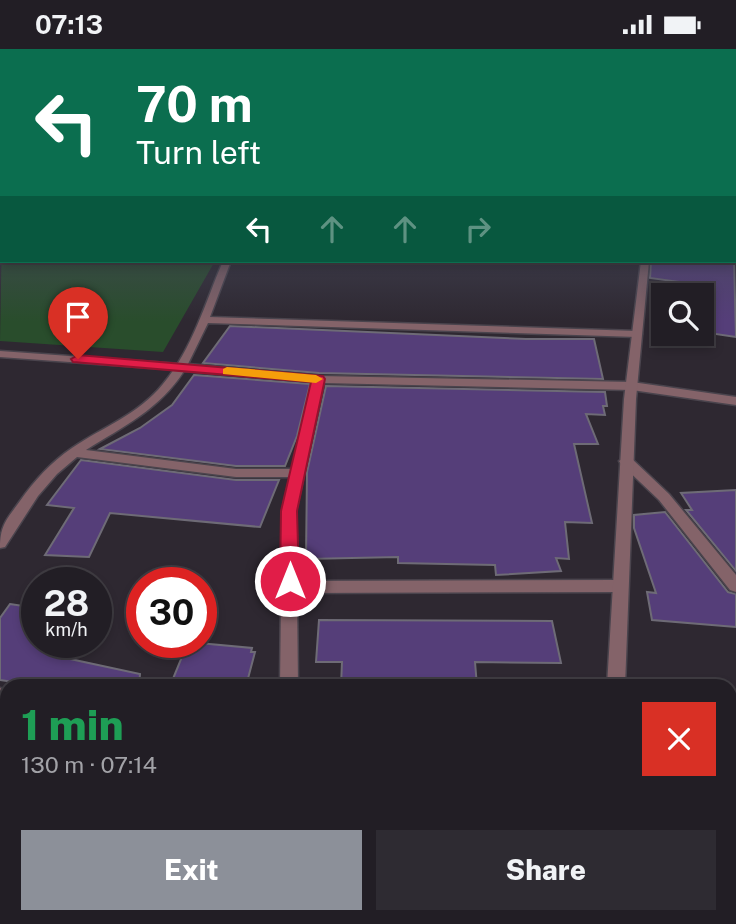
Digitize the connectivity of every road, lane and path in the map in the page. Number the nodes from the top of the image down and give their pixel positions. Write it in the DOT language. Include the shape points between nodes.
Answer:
graph roads {
  1 [pos="226,263"];
  2 [pos="645,263"];
  3 [pos="203,320"];
  4 [pos="637,334"];
  5 [pos="0,353"];
  6 [pos="181,367"];
  7 [pos="318,379"];
  8 [pos="632,386"];
  9 [pos="736,401"];
  10 [pos="75,453"];
  11 [pos="626,461"];
  12 [pos="297,473"];
  13 [pos="0,543"];
  14 [pos="619,586"];
  15 [pos="736,586"];
  16 [pos="290,587"];
  17 [pos="289,679"];
  18 [pos="616,679"];
  1 -- 3 [label="street"];
  2 -- 4 [label="street"];
  3 -- 4 [label="street"];
  3 -- 6 [label="street"];
  4 -- 8 [label="street"];
  5 -- 6 [label="street"];
  6 -- 7 [label="street"];
  6 -- 10 [label="street" via="145,408"];
  7 -- 8 [label="street"];
  7 -- 12 [label="street"];
  8 -- 9 [label="street"];
  8 -- 11 [label="street"];
  10 -- 12 [label="street" via="236,473"];
  10 -- 13 [label="street" via="37,487"];
  11 -- 14 [label="street"];
  11 -- 15 [label="street" via="664,497"];
  12 -- 16 [label="street" via="289,511"];
  14 -- 16 [label="street"];
  14 -- 18 [label="street"];
  16 -- 17 [label="street"];
}
